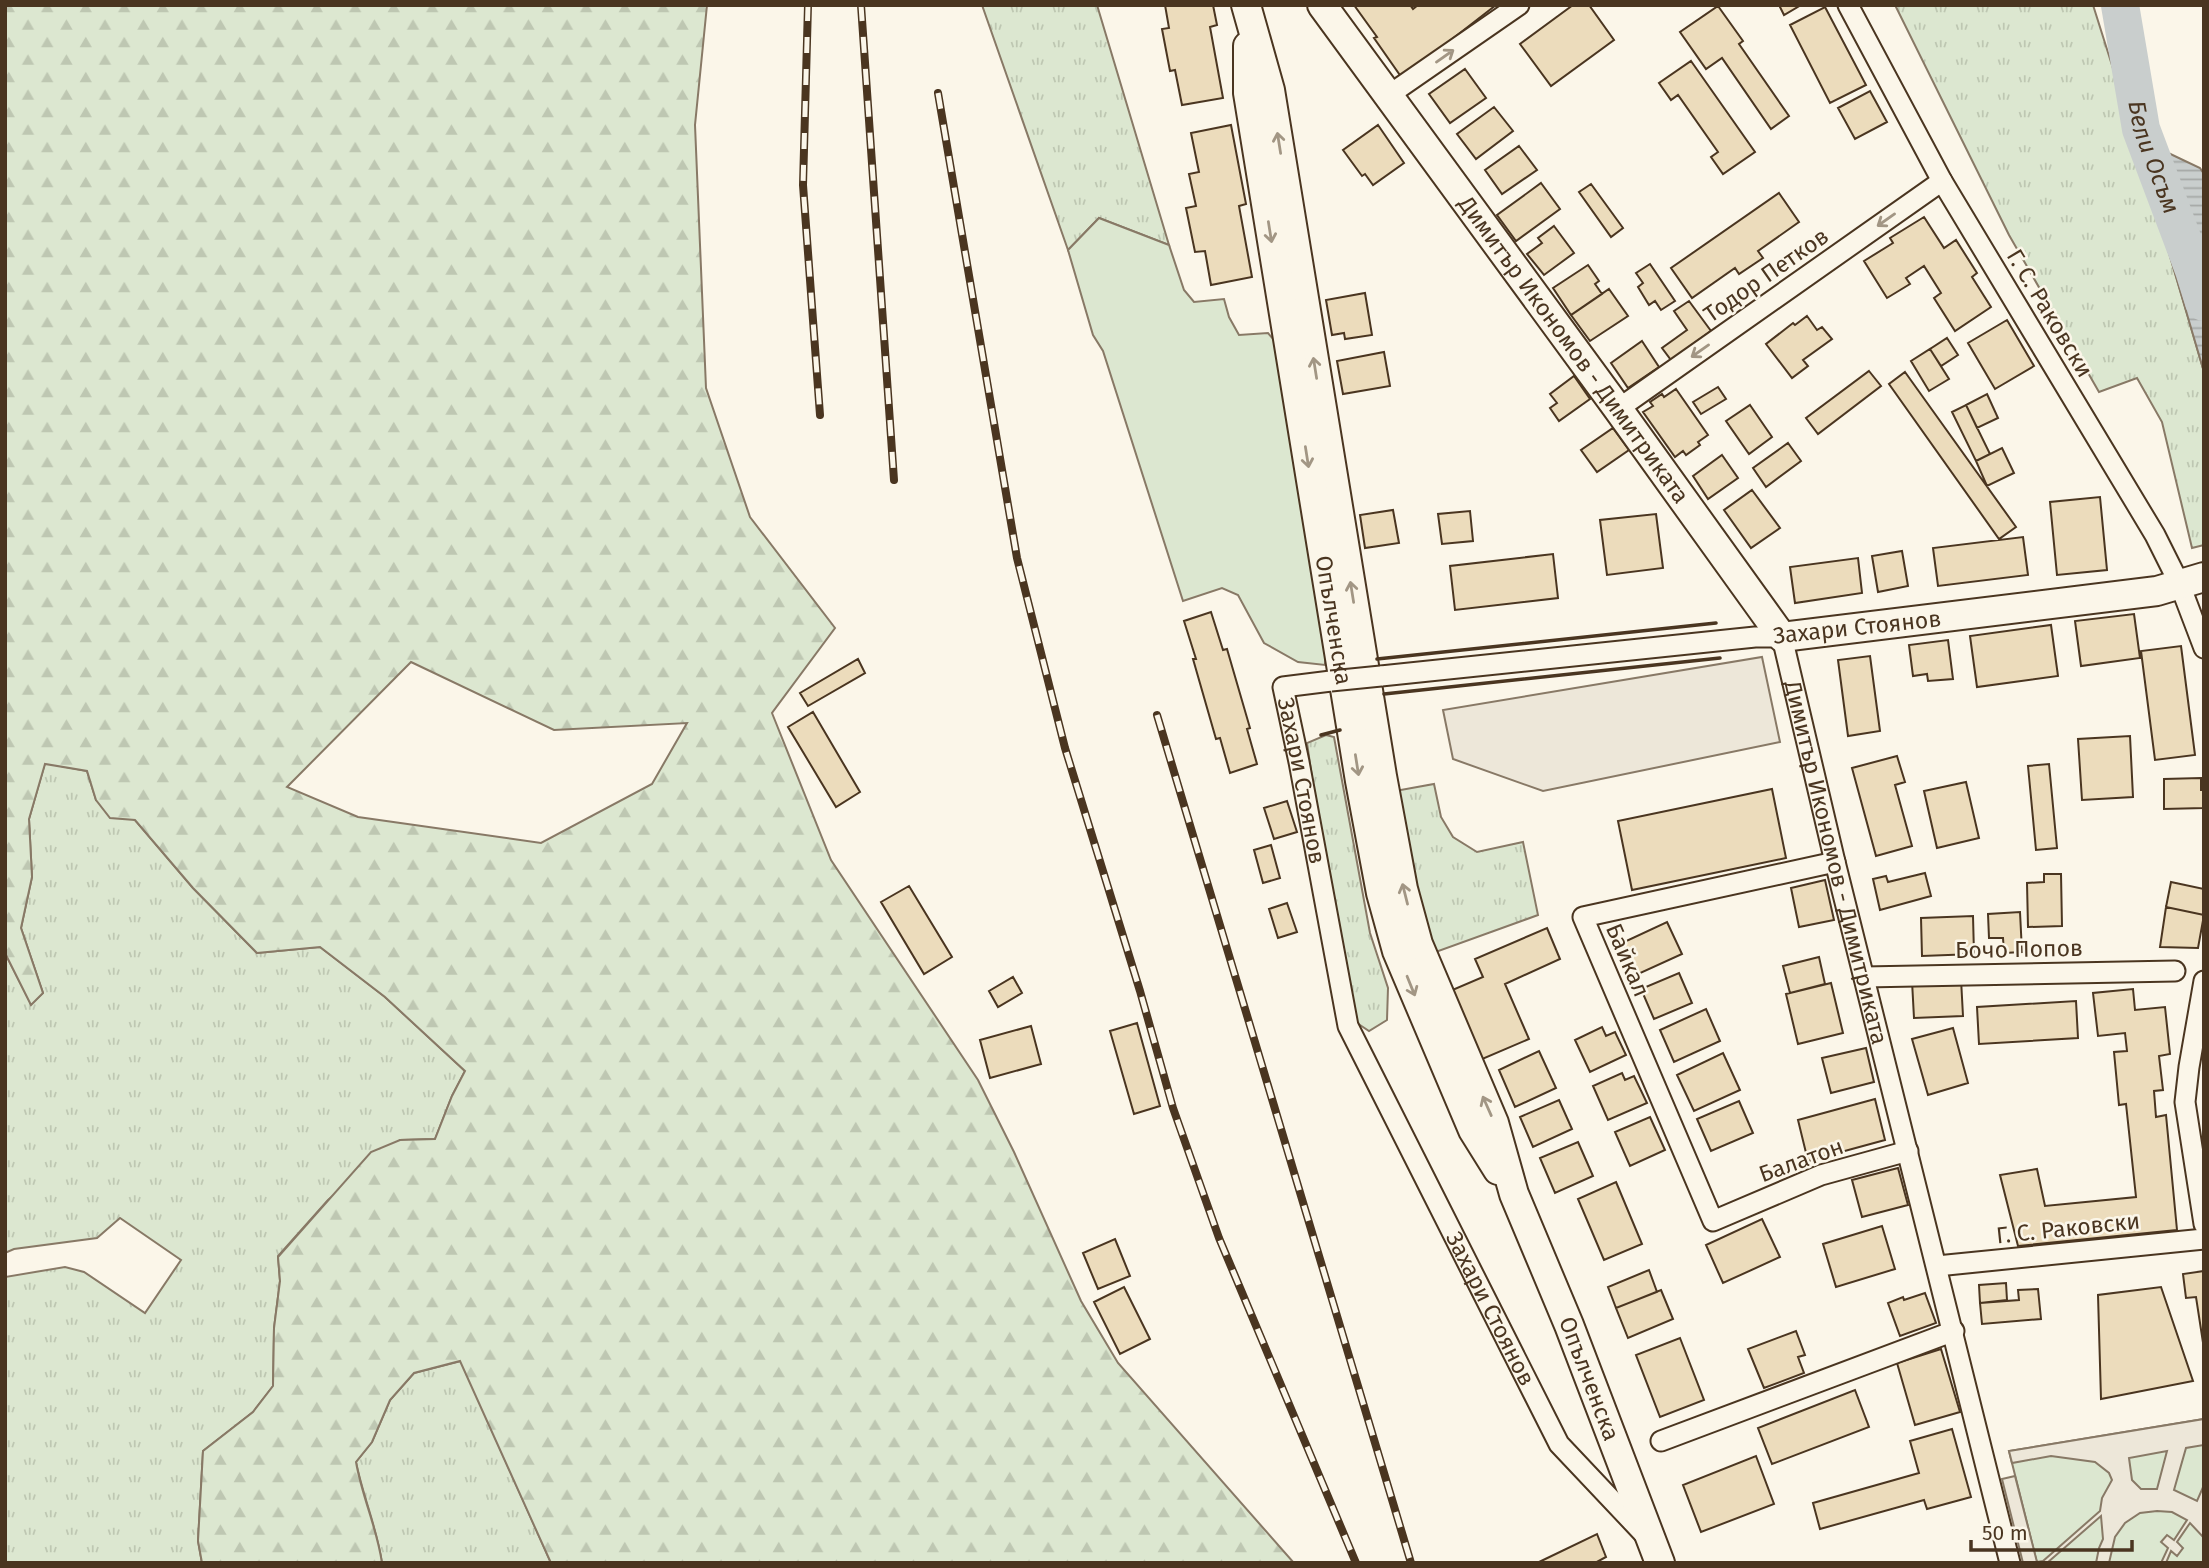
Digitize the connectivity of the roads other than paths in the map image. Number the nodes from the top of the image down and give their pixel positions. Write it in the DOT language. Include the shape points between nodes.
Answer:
graph roads {
  1 [pos="1322,5"];
  2 [pos="1519,5"];
  3 [pos="1848,5"];
  4 [pos="1247,12"];
  5 [pos="1389,95"];
  6 [pos="1942,181"];
  7 [pos="1618,409"];
  8 [pos="2195,580"];
  9 [pos="1782,638"];
  10 [pos="2204,648"];
  11 [pos="1835,862"];
  12 [pos="2175,971"];
  13 [pos="1864,977"];
  14 [pos="2204,981"];
  15 [pos="1908,1151"];
  16 [pos="1713,1221"];
  17 [pos="2204,1223"];
  18 [pos="2204,1239"];
  19 [pos="1937,1266"];
  20 [pos="1954,1331"];
  21 [pos="1661,1441"];
  22 [pos="1656,1553"];
  23 [pos="2010,1563"];
  1 -- 5 [label="street, Димитър Икономов - Димитриката"];
  5 -- 2 [label="street, one-way"];
  3 -- 6 [label="street, Г. С. Раковски"];
  4 -- 22 [label="street, Опълченска" via="1248,93 1381,893 1397,951 1473,1130 1514,1194"];
  5 -- 7 [label="street, Димитър Икономов - Димитриката"];
  6 -- 7 [label="street, Тодор Петков, one-way"];
  6 -- 8 [label="street, Г. С. Раковски" via="2155,535"];
  7 -- 9 [label="street, Димитър Икономов - Димитриката"];
  8 -- 9 [label="street, Захари Стоянов" via="2157,591"];
  8 -- 10 [label="street, Г. С. Раковски"];
  9 -- 11 [label="street, Димитър Икономов - Димитриката"];
  9 -- 22 [label="street, Захари Стоянов, bridge" via="1283,687 1348,1026 1559,1444"];
  11 -- 13 [label="street, Димитър Икономов - Димитриката"];
  11 -- 16 [label="street, Байкал" via="1583,917"];
  12 -- 13 [label="street, Бочо Попов"];
  13 -- 15 [label="street, Димитър Икономов - Димитриката"];
  14 -- 17 [label="street" via="2185,1102"];
  15 -- 16 [label="street, Балатон" via="1821,1175"];
  15 -- 19 [label="street, Димитър Икономов - Димитриката"];
  18 -- 19 [label="street, Г. С. Раковски"];
  19 -- 20 [label="street, Димитър Икономов - Димитриката"];
  20 -- 21 [label="street"];
  20 -- 23 [label="street, Димитър Икономов - Димитриката"];
}
